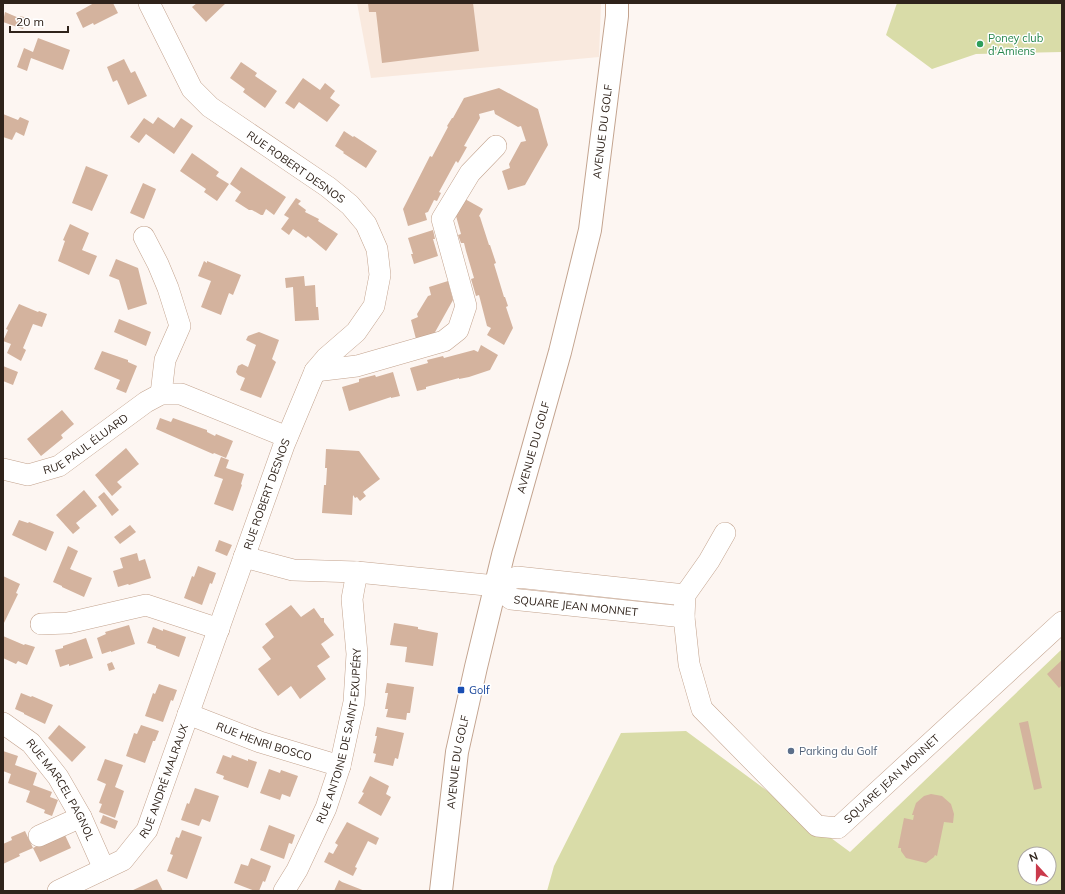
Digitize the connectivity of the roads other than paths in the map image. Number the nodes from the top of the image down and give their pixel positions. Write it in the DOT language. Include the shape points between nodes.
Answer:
graph roads {
  1 [pos="617,3"];
  2 [pos="152,4"];
  3 [pos="496,146"];
  4 [pos="144,237"];
  5 [pos="315,371"];
  6 [pos="161,394"];
  7 [pos="287,437"];
  8 [pos="3,470"];
  9 [pos="725,533"];
  10 [pos="244,557"];
  11 [pos="357,572"];
  12 [pos="496,586"];
  13 [pos="684,595"];
  14 [pos="684,618"];
  15 [pos="1062,622"];
  16 [pos="41,624"];
  17 [pos="219,629"];
  18 [pos="188,714"];
  19 [pos="3,723"];
  20 [pos="340,766"];
  21 [pos="81,817"];
  22 [pos="39,836"];
  23 [pos="104,869"];
  24 [pos="58,891"];
  25 [pos="284,891"];
  26 [pos="441,891"];
  1 -- 12 [label="main road, AVENUE DU GOLF" via="590,230 560,352"];
  2 -- 5 [label="street, RUE ROBERT DESNOS" via="192,89 210,107 328,187 350,205 366,224 377,249 380,275 374,306 356,332"];
  3 -- 5 [label="street" via="470,173 442,219 466,306 458,330 444,341 386,358 357,366"];
  4 -- 6 [label="street" via="168,288 180,326 165,360"];
  5 -- 7 [label="street, RUE ROBERT DESNOS"];
  6 -- 7 [label="street, RUE PAUL ÉLUARD" via="181,394"];
  6 -- 8 [label="street, RUE PAUL ÉLUARD" via="146,402 59,466 28,475"];
  7 -- 10 [label="street, RUE ROBERT DESNOS"];
  9 -- 13 [label="street" via="709,562"];
  10 -- 11 [label="street" via="292,570"];
  10 -- 17 [label="street, RUE ANDRÉ MALRAUX"];
  11 -- 12 [label="street"];
  11 -- 20 [label="street, RUE ANTOINE DE SAINT-EXUPÉRY" via="352,599 357,654 354,702"];
  12 -- 13 [label="street, SQUARE JEAN MONNET" via="517,577"];
  12 -- 14 [label="street, SQUARE JEAN MONNET" via="511,599"];
  12 -- 26 [label="main road, AVENUE DU GOLF" via="457,752"];
  13 -- 14 [label="street, SQUARE JEAN MONNET"];
  14 -- 15 [label="street, SQUARE JEAN MONNET" via="689,664 702,709 817,826 838,828"];
  16 -- 17 [label="street" via="68,623 146,605"];
  17 -- 18 [label="street, RUE ANDRÉ MALRAUX"];
  18 -- 20 [label="street, RUE HENRI BOSCO" via="260,742"];
  18 -- 23 [label="street, RUE ANDRÉ MALRAUX" via="147,830 123,860"];
  19 -- 21 [label="street, RUE MARCEL PAGNOL" via="32,743 58,777"];
  20 -- 25 [label="street, RUE ANTOINE DE SAINT-EXUPÉRY" via="326,808 297,870"];
  21 -- 22 [label="street"];
  21 -- 23 [label="street, RUE MARCEL PAGNOL"];
  23 -- 24 [label="street, RUE ANDRÉ MALRAUX"];
}
